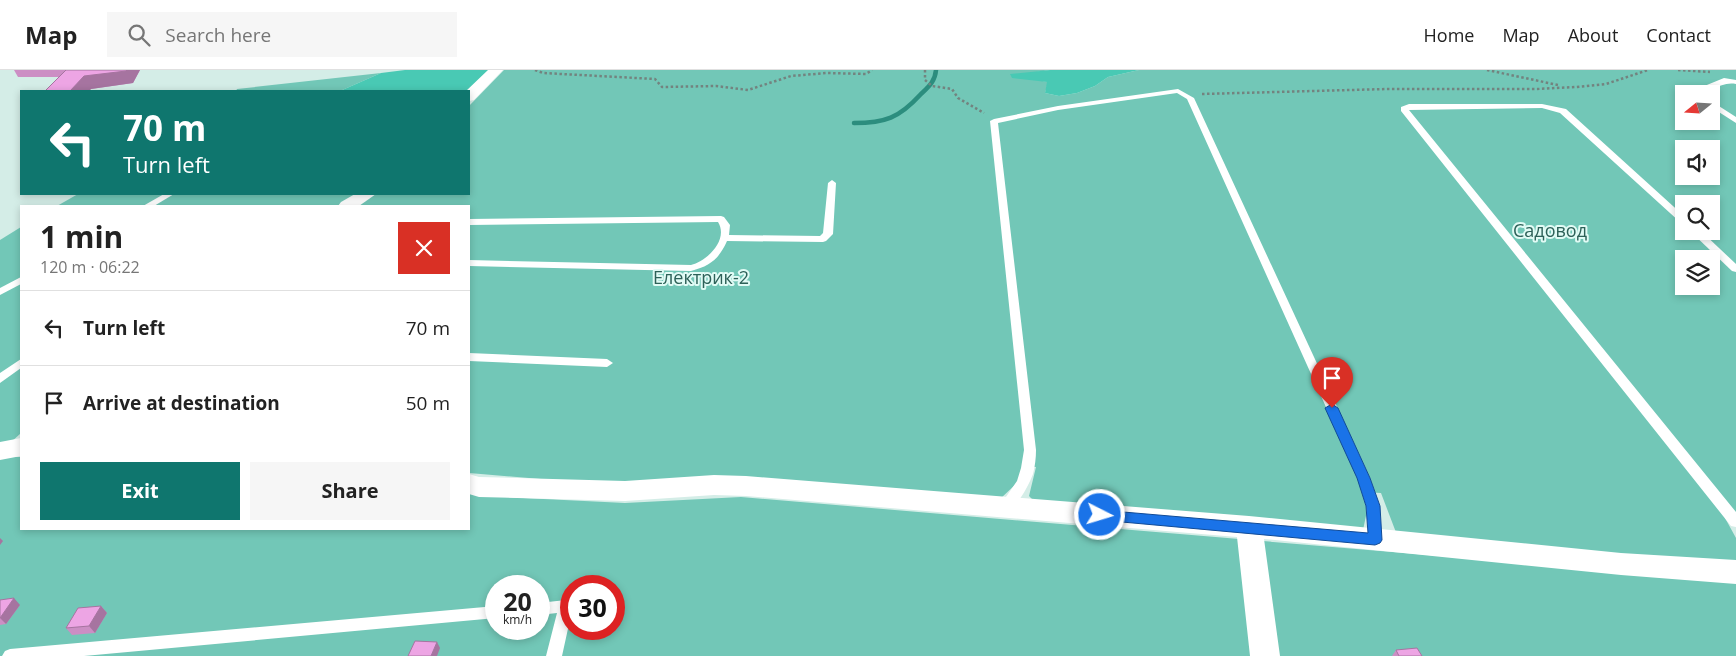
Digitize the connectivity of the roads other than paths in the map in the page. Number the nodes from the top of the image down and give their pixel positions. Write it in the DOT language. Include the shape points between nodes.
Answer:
graph roads {
  1 [pos="496,70"];
  2 [pos="1736,82"];
  3 [pos="1715,85"];
  4 [pos="470,96"];
  5 [pos="1720,109"];
  6 [pos="1736,121"];
  7 [pos="832,183"];
  8 [pos="168,195"];
  9 [pos="365,195"];
  10 [pos="150,205"];
  11 [pos="349,205"];
  12 [pos="1675,213"];
  13 [pos="470,222"];
  14 [pos="724,238"];
  15 [pos="1705,240"];
  16 [pos="470,263"];
  17 [pos="1736,269"];
  18 [pos="20,281"];
  19 [pos="0,292"];
  20 [pos="470,357"];
  21 [pos="20,363"];
  22 [pos="607,363"];
  23 [pos="0,379"];
  24 [pos="470,484"];
  25 [pos="1006,507"];
  26 [pos="1736,522"];
  27 [pos="1249,528"];
  28 [pos="1375,540"];
  29 [pos="1736,572"];
  30 [pos="550,608"];
  31 [pos="485,613"];
  32 [pos="10,656"];
  33 [pos="554,656"];
  34 [pos="1265,656"];
  1 -- 4 [label="street"];
  2 -- 3 [label="lane" via="1727,80"];
  5 -- 6 [label="lane"];
  7 -- 14 [label="lane" via="828,234 823,239"];
  8 -- 10 [label="lane"];
  9 -- 11 [label="street"];
  12 -- 26 [label="lane" via="1563,110 1542,106 1409,106 1404,109"];
  13 -- 14 [label="lane" via="721,219 725,225"];
  14 -- 16 [label="lane" via="715,257 705,265 691,268"];
  15 -- 17 [label="lane"];
  18 -- 19 [label="lane"];
  20 -- 22 [label="lane"];
  21 -- 23 [label="lane"];
  24 -- 25 [label="street" via="625,490 714,485"];
  25 -- 27 [label="street"];
  25 -- 28 [label="lane" via="1025,481 1030,450 994,121 1013,115 1174,91 1183,92 1190,98 1364,478 1373,506"];
  27 -- 28 [label="street"];
  27 -- 34 [label="street"];
  28 -- 29 [label="street"];
  30 -- 33 [label="lane" via="566,606"];
  31 -- 32 [label="lane"];
}
